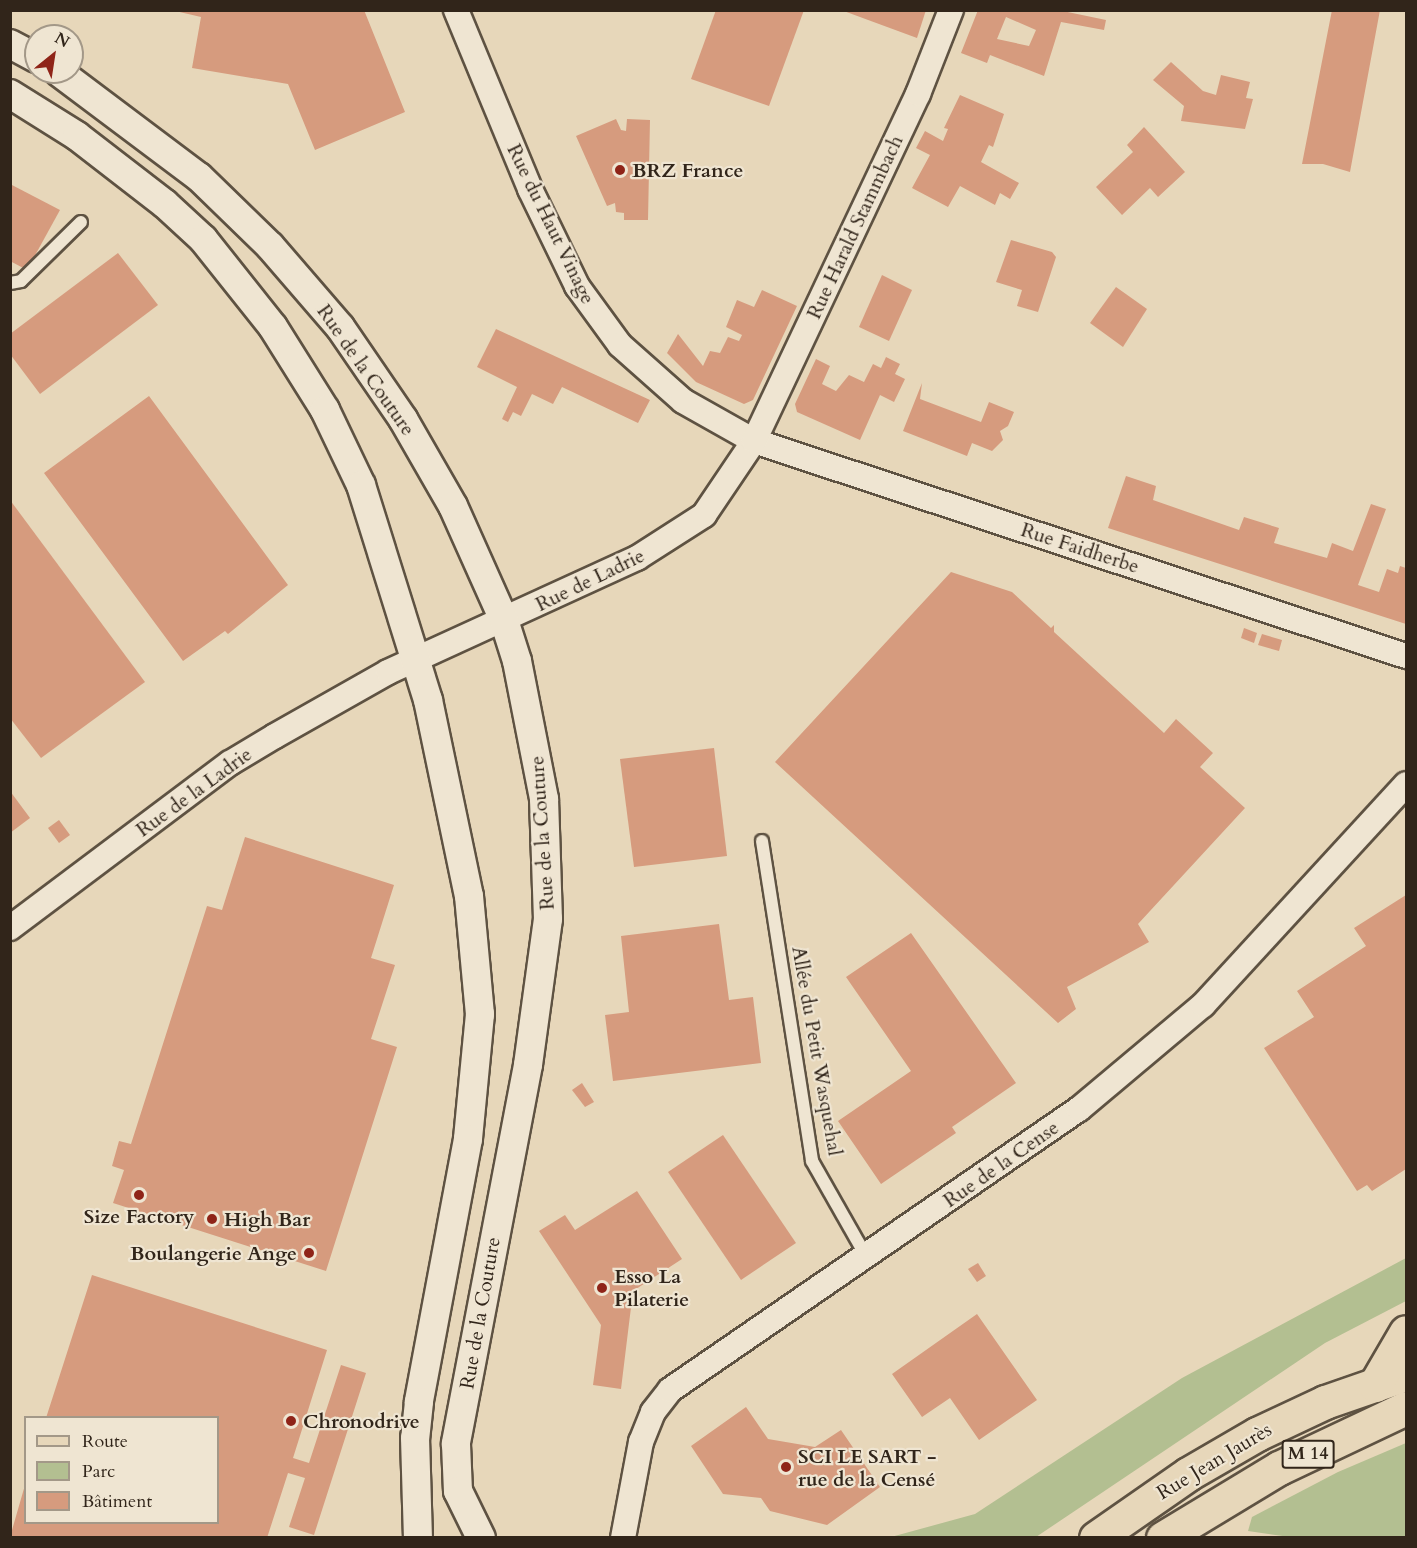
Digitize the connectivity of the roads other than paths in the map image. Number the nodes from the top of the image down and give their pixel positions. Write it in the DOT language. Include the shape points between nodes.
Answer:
graph roads {
  1 [pos="456,10"];
  2 [pos="951,10"];
  3 [pos="10,44"];
  4 [pos="24,52"];
  5 [pos="75,84"];
  6 [pos="10,94"];
  7 [pos="81,222"];
  8 [pos="10,283"];
  9 [pos="754,441"];
  10 [pos="504,620"];
  11 [pos="1407,656"];
  12 [pos="416,658"];
  13 [pos="388,672"];
  14 [pos="1407,784"];
  15 [pos="762,841"];
  16 [pos="10,928"];
  17 [pos="866,1256"];
  18 [pos="1407,1332"];
  19 [pos="1407,1374"];
  20 [pos="1375,1385"];
  21 [pos="1407,1408"];
  22 [pos="418,1538"];
  23 [pos="481,1538"];
  24 [pos="623,1538"];
  25 [pos="1096,1538"];
  26 [pos="1162,1538"];
  1 -- 9 [label="street, Rue du Haut Vinage" via="534,198 590,308 662,386"];
  2 -- 9 [label="street, Rue Harald Stammbach" via="918,94"];
  3 -- 4 [label="street"];
  5 -- 10 [label="street, Rue de la Couture" via="200,177 270,246 340,327 437,476"];
  6 -- 12 [label="street" via="77,136 165,204 210,247 273,327 325,410 361,485"];
  7 -- 8 [label="lane" via="21,281"];
  9 -- 10 [label="street, Rue de Ladrie" via="717,500 693,525 637,558"];
  9 -- 11 [label="street, Rue Faidherbe"];
  10 -- 12 [label="street, Rue de Ladrie"];
  10 -- 23 [label="street, Rue de la Couture" via="536,740 544,799 548,919 528,1065 456,1444 458,1491"];
  12 -- 13 [label="street, Rue de Ladrie"];
  12 -- 22 [label="street" via="467,885 480,1014 468,1139 419,1402 415,1438"];
  13 -- 16 [label="street, Rue de la Ladrie" via="230,764"];
  14 -- 17 [label="street, Rue de la Cense" via="1203,1005 1079,1109"];
  15 -- 17 [label="lane, Allée du Petit Wasquehal" via="812,1161"];
  17 -- 24 [label="street, Rue de la Cense" via="660,1400 641,1442"];
  18 -- 20 [label="main road"];
  19 -- 20 [label="main road, Rue Jean Jaurès / M 14"];
  20 -- 25 [label="main road, Rue Jean Jaurès / M 14" via="1305,1411 1228,1449"];
  21 -- 26 [label="main road, Rue Jean Jaurès / M 14" via="1279,1468"];
}
